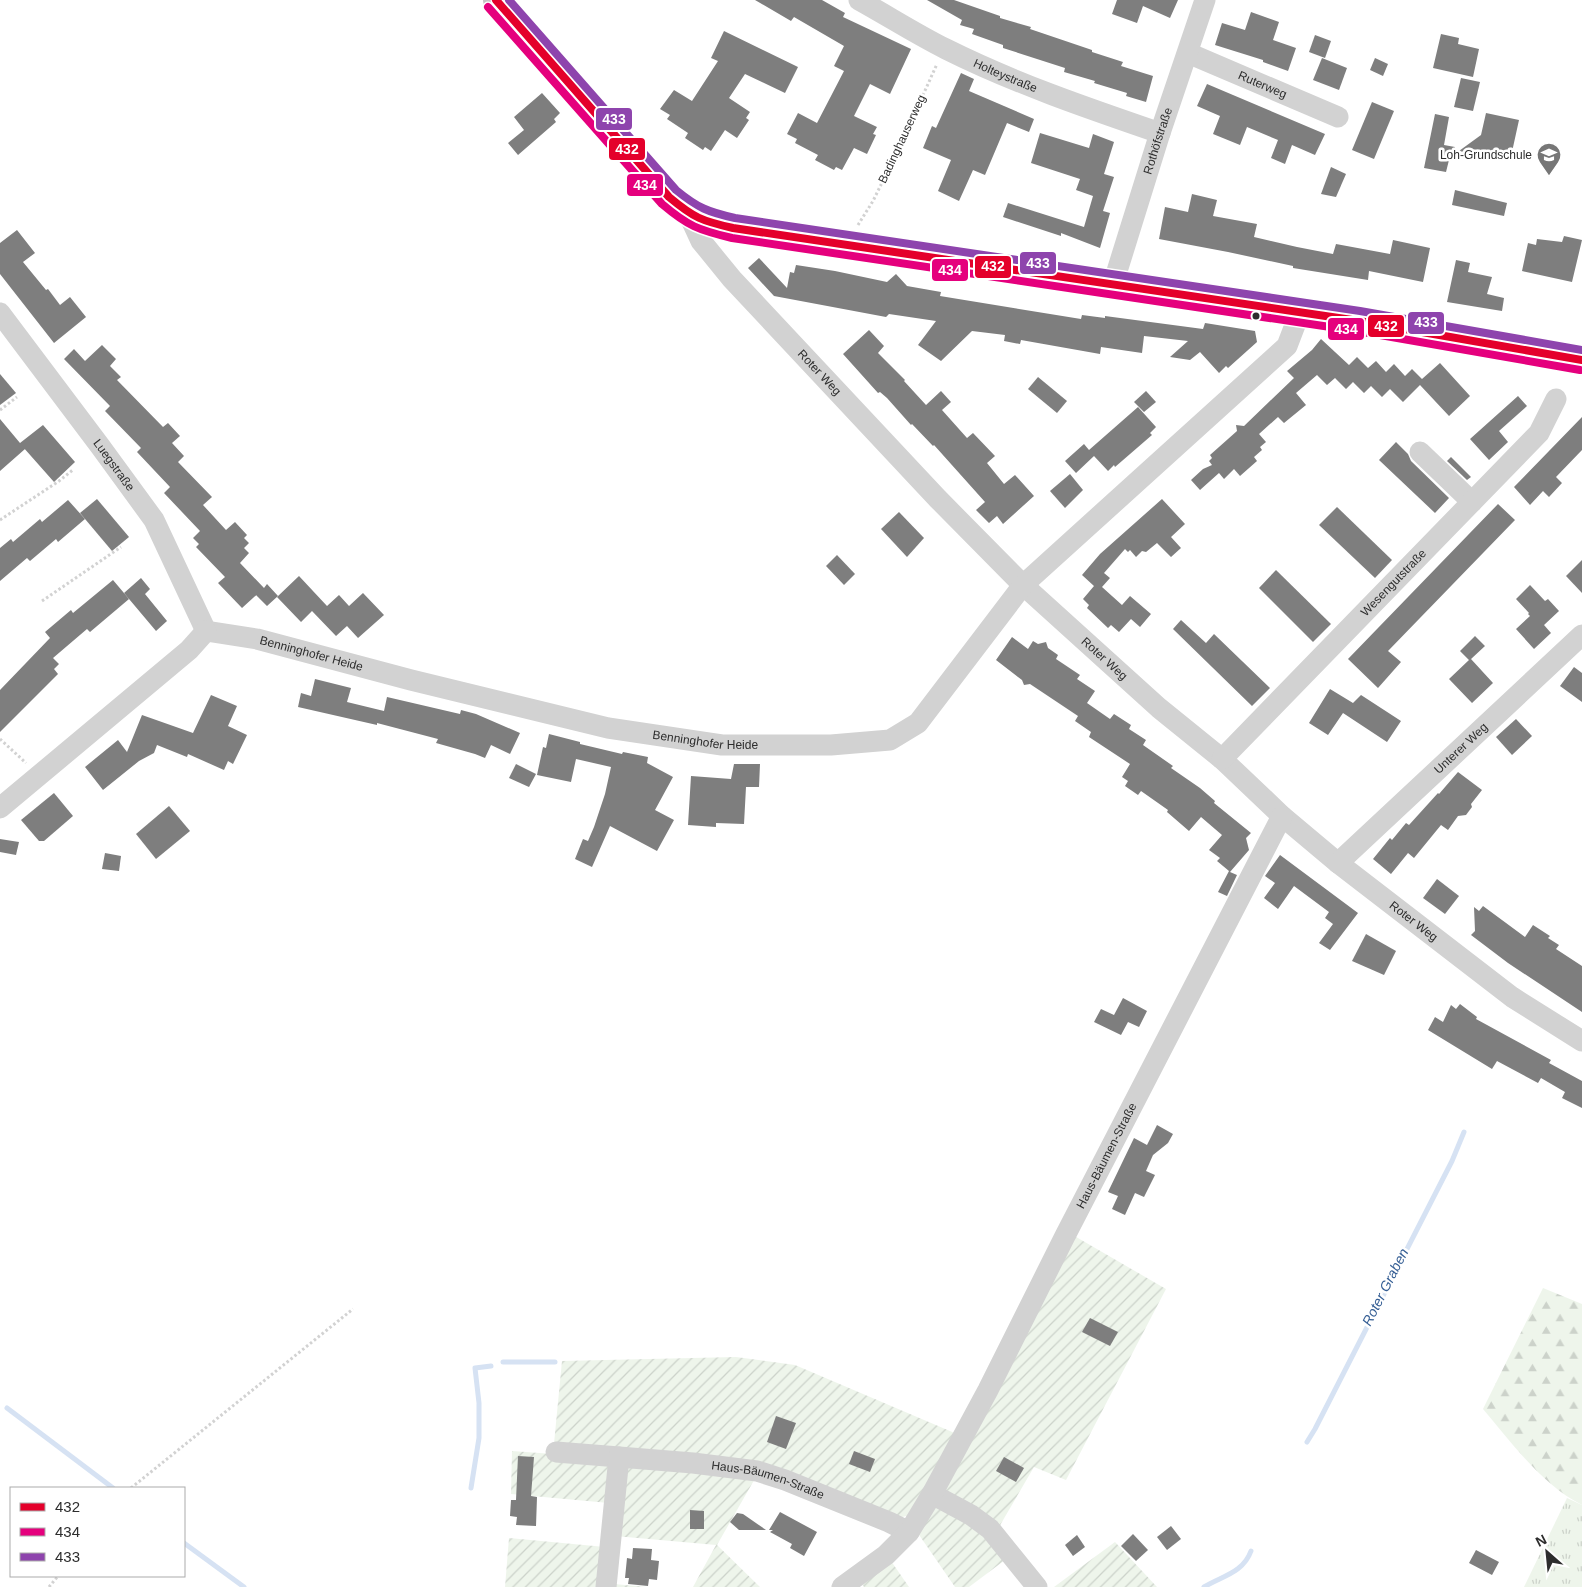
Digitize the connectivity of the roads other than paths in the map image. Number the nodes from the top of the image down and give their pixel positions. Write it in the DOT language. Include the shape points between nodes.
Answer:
graph roads {
  1 [pos="496,0"];
  2 [pos="859,0"];
  3 [pos="1205,0"];
  4 [pos="1188,53"];
  5 [pos="1338,116"];
  6 [pos="1160,133"];
  7 [pos="688,213"];
  8 [pos="1113,284"];
  9 [pos="1300,312"];
  10 [pos="0,314"];
  11 [pos="1582,360"];
  12 [pos="1556,399"];
  13 [pos="1420,452"];
  14 [pos="1472,502"];
  15 [pos="1024,585"];
  16 [pos="206,631"];
  17 [pos="1578,645"];
  18 [pos="1222,758"];
  19 [pos="0,808"];
  20 [pos="1282,816"];
  21 [pos="1338,863"];
  22 [pos="1582,1041"];
  23 [pos="556,1452"];
  24 [pos="619,1457"];
  25 [pos="932,1494"];
  26 [pos="909,1532"];
  27 [pos="606,1587"];
  28 [pos="842,1587"];
  29 [pos="1037,1587"];
  1 -- 7 [label="main road" via="647,173"];
  2 -- 6 [label="street, Holteystraße" via="985,67 1065,100"];
  3 -- 4 [label="street, Rothöfstraße"];
  4 -- 5 [label="street, Ruterweg"];
  4 -- 6 [label="street, Rothöfstraße"];
  6 -- 8 [label="street, Rothöfstraße"];
  7 -- 8 [label="main road" via="704,221 733,228"];
  7 -- 15 [label="street, Roter Weg" via="701,241 732,279 938,499"];
  8 -- 9 [label="main road"];
  9 -- 11 [label="main road"];
  9 -- 15 [label="street, Benninghofer Heide" via="1287,346"];
  10 -- 16 [label="street, Luegstraße" via="154,520"];
  12 -- 14 [label="street, Wesengutstraße" via="1539,433"];
  13 -- 14 [label="street"];
  14 -- 18 [label="street, Wesengutstraße"];
  15 -- 16 [label="street, Benninghofer Heide" via="918,723 890,740 831,744 722,746 608,728 257,639"];
  15 -- 18 [label="street, Roter Weg" via="1159,708"];
  16 -- 19 [label="street" via="189,650"];
  17 -- 21 [label="street, Unterer Weg"];
  18 -- 20 [label="street, Roter Weg"];
  20 -- 21 [label="street, Roter Weg"];
  20 -- 25 [label="street, Haus-Bäumen-Straße"];
  21 -- 22 [label="street, Roter Weg" via="1512,998"];
  23 -- 24 [label="street, Haus-Bäumen-Straße"];
  24 -- 26 [label="street, Haus-Bäumen-Straße" via="757,1471"];
  24 -- 27 [label="street"];
  25 -- 26 [label="street, Haus-Bäumen-Straße"];
  25 -- 29 [label="street" via="990,1529"];
  26 -- 28 [label="street, Haus-Bäumen-Straße" via="886,1555"];
}
